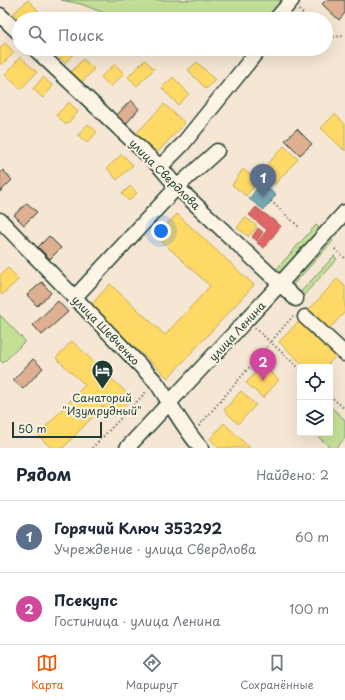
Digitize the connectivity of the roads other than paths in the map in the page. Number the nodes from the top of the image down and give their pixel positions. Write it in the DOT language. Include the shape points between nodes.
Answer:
graph roads {
  1 [pos="292,0"];
  2 [pos="282,12"];
  3 [pos="0,15"];
  4 [pos="12,26"];
  5 [pos="42,56"];
  6 [pos="254,56"];
  7 [pos="217,151"];
  8 [pos="160,167"];
  9 [pos="177,187"];
  10 [pos="345,212"];
  11 [pos="0,220"];
  12 [pos="280,284"];
  13 [pos="75,297"];
  14 [pos="296,299"];
  15 [pos="299,316"];
  16 [pos="345,354"];
  17 [pos="170,402"];
  18 [pos="127,448"];
  19 [pos="202,448"];
  1 -- 2 [label="street"];
  3 -- 4 [label="street"];
  5 -- 8 [label="street, улица Свердлова"];
  6 -- 8 [label="street" via="182,145"];
  7 -- 9 [label="street"];
  8 -- 9 [label="street, улица Свердлова"];
  9 -- 12 [label="street, улица Свердлова"];
  9 -- 13 [label="street"];
  10 -- 12 [label="street, улица Ленина"];
  11 -- 13 [label="street, улица Шевченко"];
  12 -- 14 [label="street, улица Свердлова"];
  12 -- 17 [label="street, улица Ленина"];
  13 -- 17 [label="street, улица Шевченко" via="156,382"];
  15 -- 16 [label="street"];
  17 -- 18 [label="street, улица Ленина"];
  17 -- 19 [label="street, улица Шевченко" via="190,436"];
}
